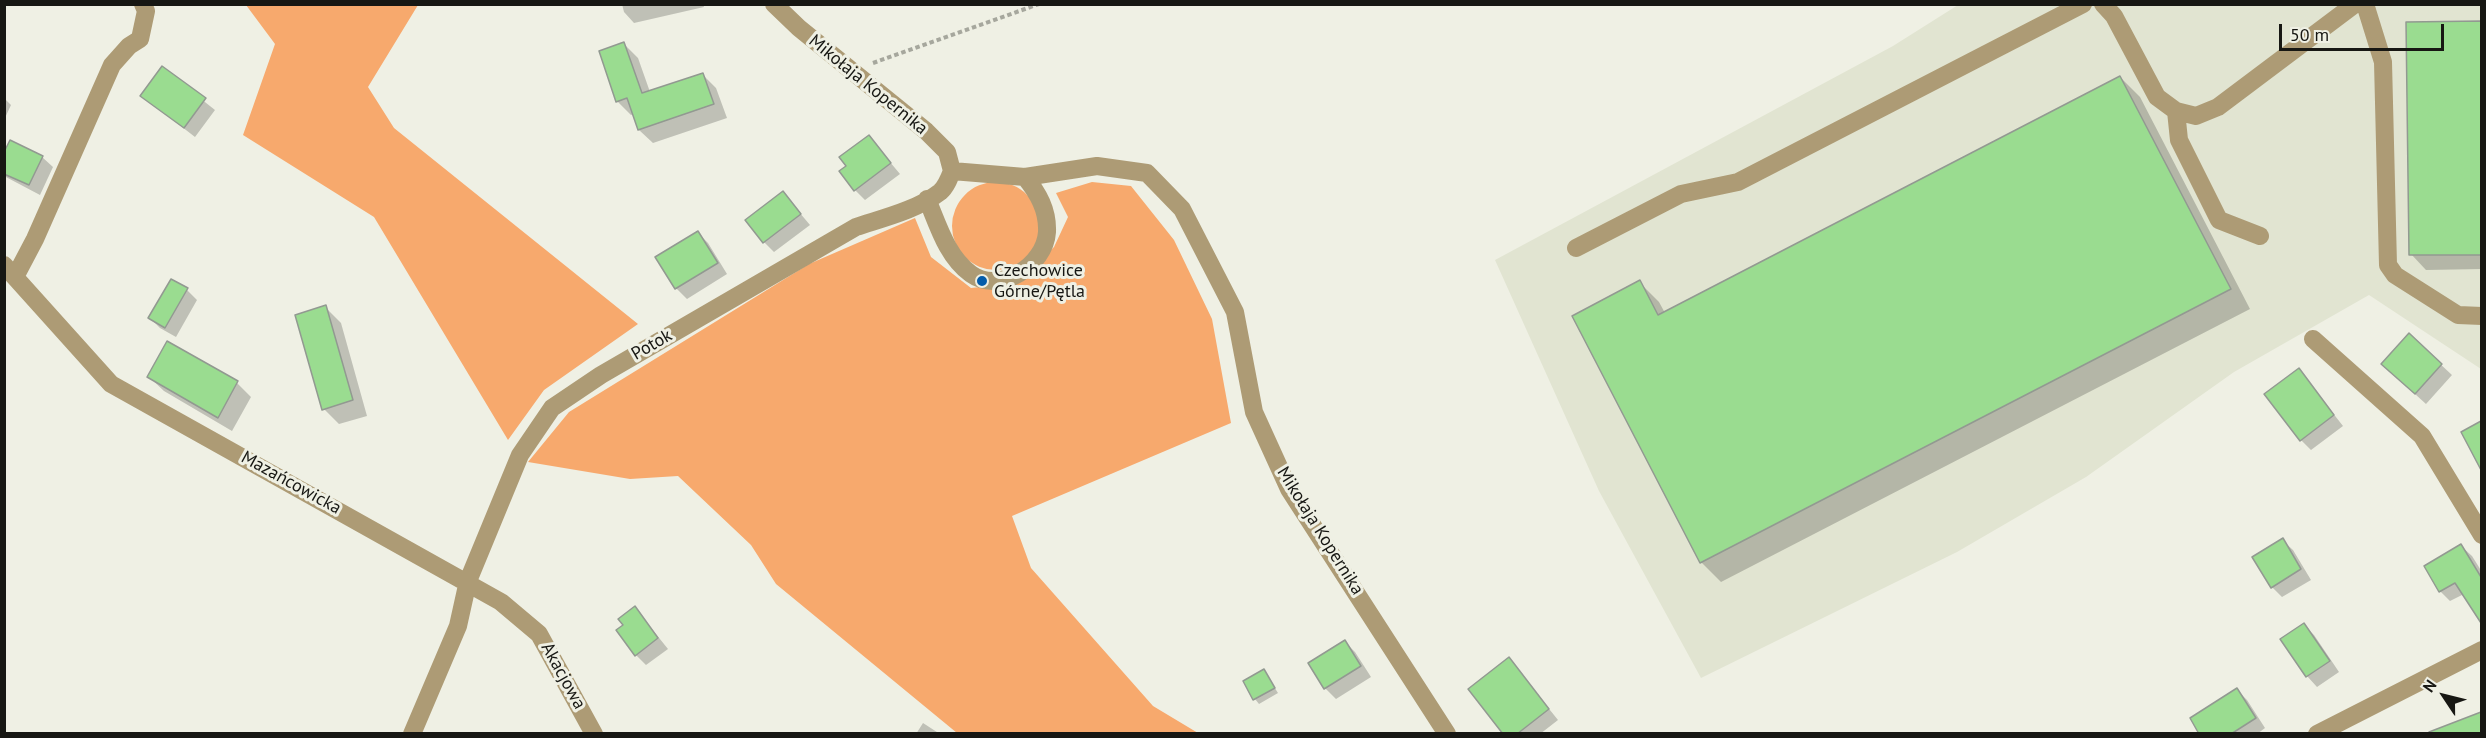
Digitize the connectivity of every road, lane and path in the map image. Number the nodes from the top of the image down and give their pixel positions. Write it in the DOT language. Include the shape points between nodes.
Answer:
graph roads {
  1 [pos="144,4"];
  2 [pos="774,4"];
  3 [pos="1039,4"];
  4 [pos="2083,4"];
  5 [pos="2103,4"];
  6 [pos="2355,4"];
  7 [pos="2365,4"];
  8 [pos="851,71"];
  9 [pos="2176,111"];
  10 [pos="952,171"];
  11 [pos="1025,177"];
  12 [pos="927,199"];
  13 [pos="2260,236"];
  14 [pos="1576,248"];
  15 [pos="10,271"];
  16 [pos="2481,316"];
  17 [pos="2313,339"];
  18 [pos="2481,535"];
  19 [pos="468,582"];
  20 [pos="2480,655"];
  21 [pos="412,734"];
  22 [pos="594,734"];
  23 [pos="1447,734"];
  24 [pos="2318,734"];
  1 -- 15 [label="street" via="140,39 112,64 39,230"];
  2 -- 8 [label="street, Mikołaja Kopernika"];
  3 -- 8 [label="path"];
  4 -- 14 [label="street" via="1738,182 1681,194"];
  5 -- 9 [label="street" via="2114,16 2157,97"];
  6 -- 9 [label="street" via="2218,107 2196,116"];
  7 -- 16 [label="street" via="2383,62 2388,264 2395,275 2458,315"];
  8 -- 10 [label="street, Mikołaja Kopernika" via="940,145 947,152"];
  9 -- 13 [label="street" via="2179,140 2219,220"];
  10 -- 11 [label="street"];
  10 -- 12 [label="street" via="940,192"];
  11 -- 12 [label="street" via="1044,206 1047,233 1030,264 1013,278 982,280 970,273 949,250"];
  11 -- 23 [label="street, Mikołaja Kopernika" via="1097,166 1147,173 1182,209 1235,312 1254,412 1289,489"];
  12 -- 19 [label="street, Potok" via="856,227 601,375 552,408 520,455"];
  15 -- 19 [label="street, Mazańcowicka" via="111,384"];
  17 -- 18 [label="street" via="2422,436"];
  19 -- 21 [label="street" via="458,626"];
  19 -- 22 [label="street, Akacjowa" via="501,602 539,634"];
  20 -- 24 [label="street"];
}
